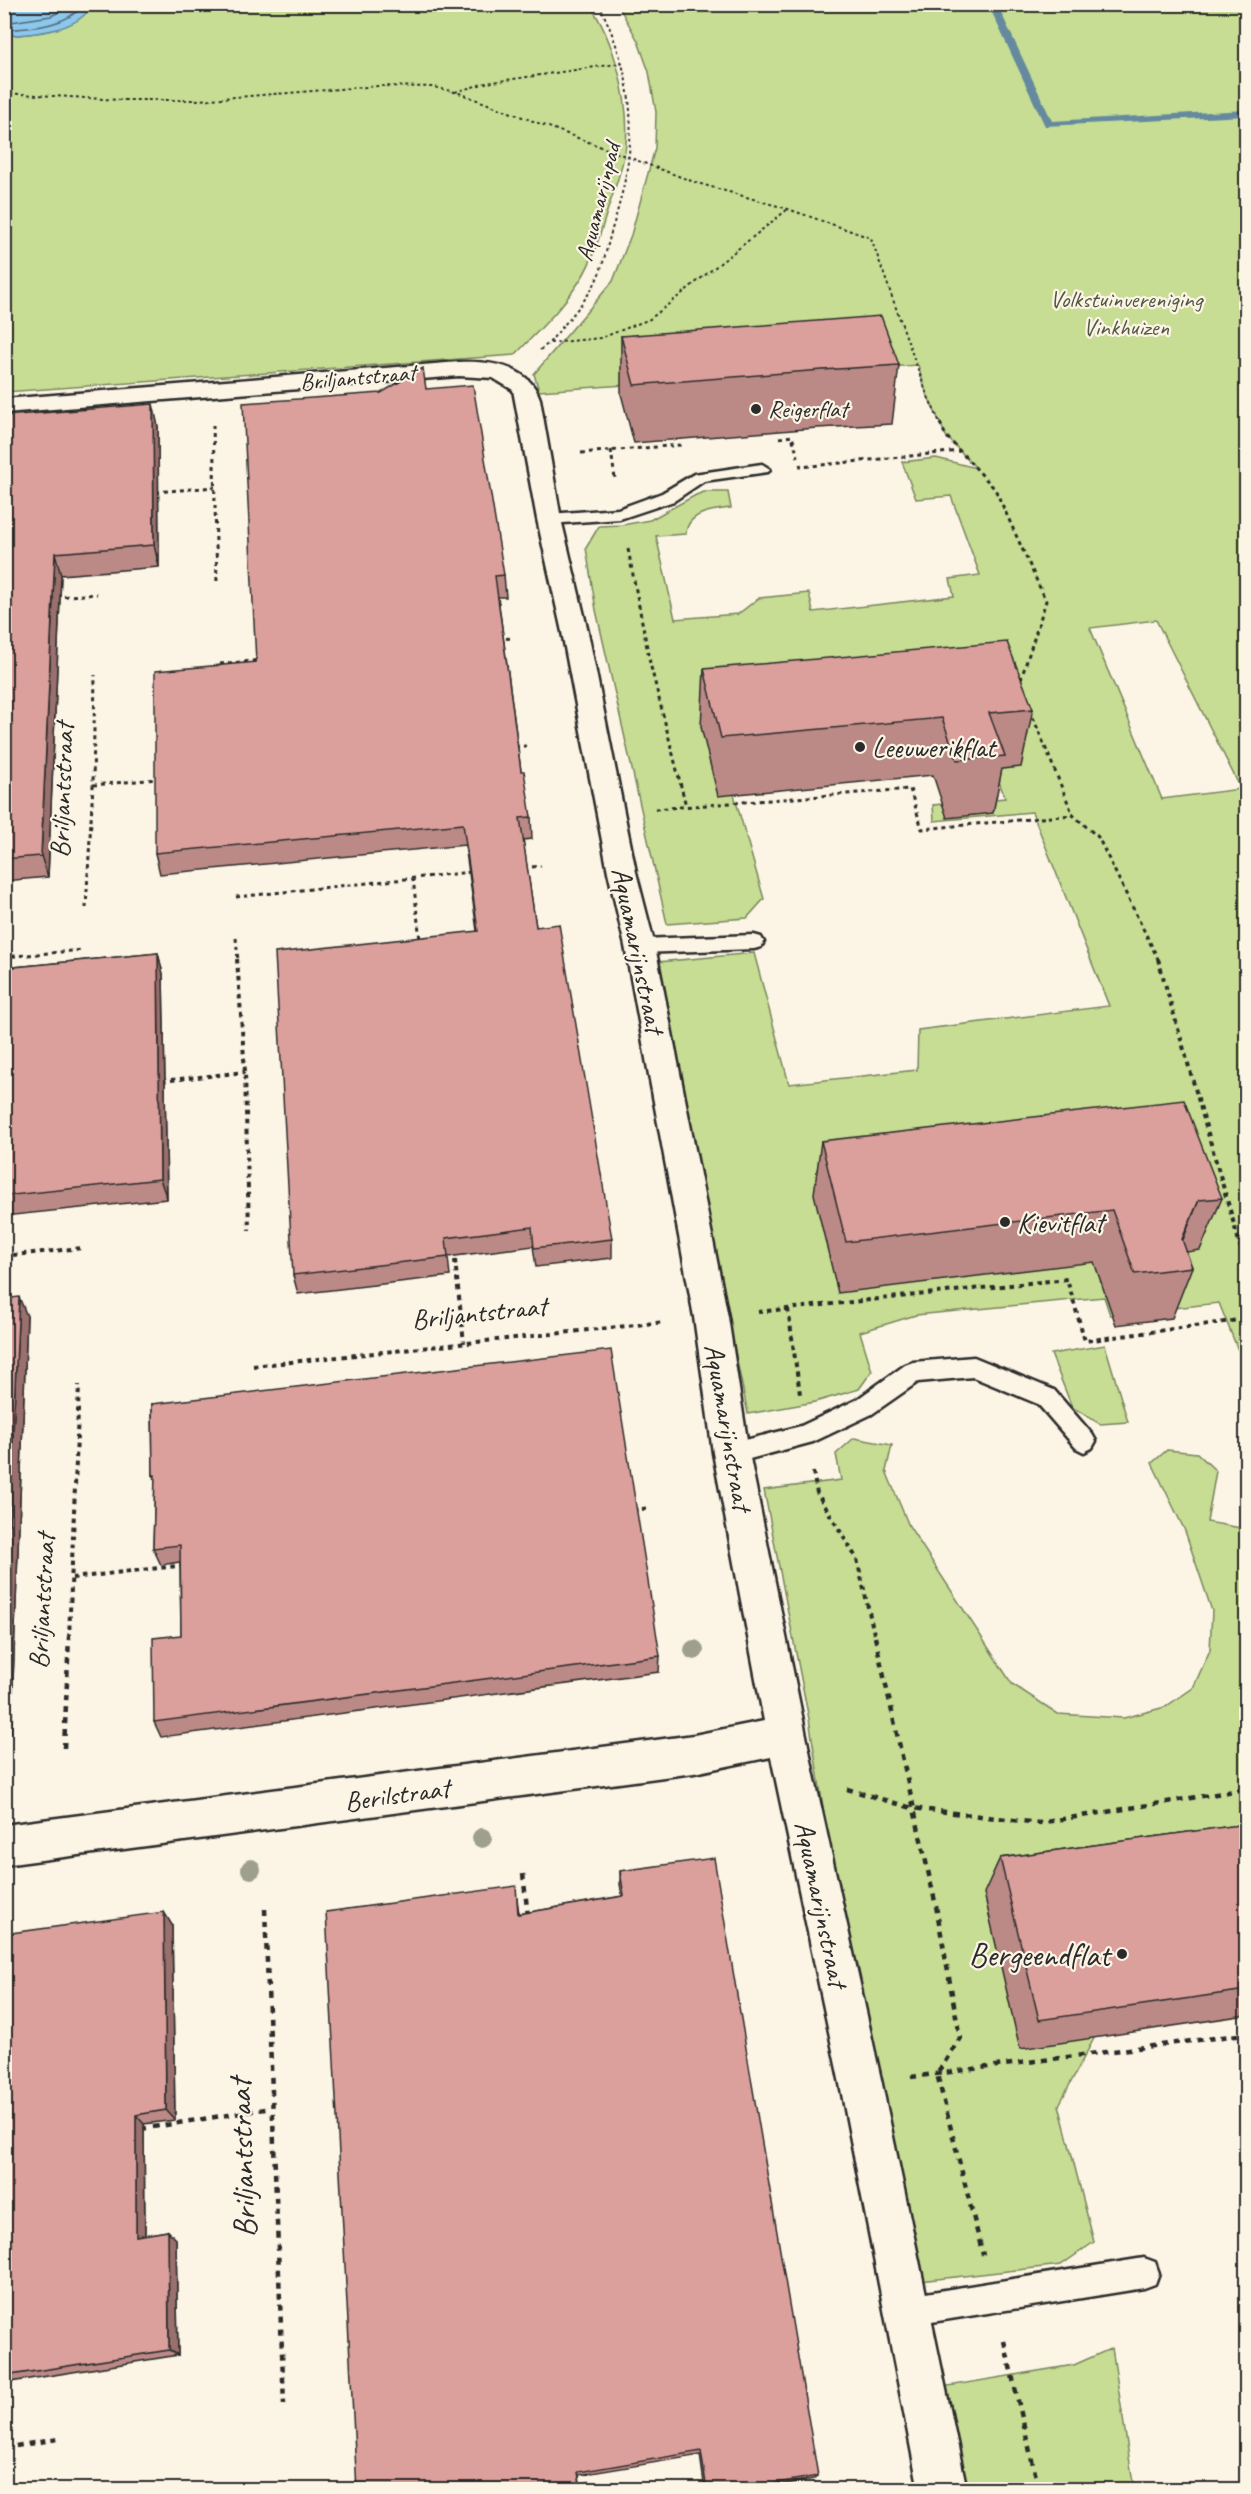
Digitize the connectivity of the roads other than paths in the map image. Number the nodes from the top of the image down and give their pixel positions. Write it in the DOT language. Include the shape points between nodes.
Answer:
graph roads {
  1 [pos="504,375"];
  2 [pos="4,406"];
  3 [pos="762,470"];
  4 [pos="549,519"];
  5 [pos="753,942"];
  6 [pos="640,946"];
  7 [pos="1084,1441"];
  8 [pos="731,1453"];
  9 [pos="788,1736"];
  10 [pos="4,1845"];
  11 [pos="1144,2273"];
  12 [pos="907,2311"];
  13 [pos="943,2490"];
  1 -- 2 [label="street, Briljantstraat" via="484,368 459,369"];
  1 -- 4 [label="street, Aquamarijnstraat" via="522,384 528,399"];
  3 -- 4 [label="lane" via="700,477 668,498 620,514"];
  4 -- 6 [label="street, Aquamarijnstraat"];
  5 -- 6 [label="lane"];
  6 -- 8 [label="street, Aquamarijnstraat" via="711,1317"];
  7 -- 8 [label="lane" via="1046,1397 974,1367 913,1372 864,1407 805,1435"];
  8 -- 9 [label="street, Aquamarijnstraat"];
  9 -- 10 [label="street, Berilstraat" via="694,1754"];
  9 -- 12 [label="street, Aquamarijnstraat"];
  11 -- 12 [label="lane"];
  12 -- 13 [label="street, Aquamarijnstraat"];
}
